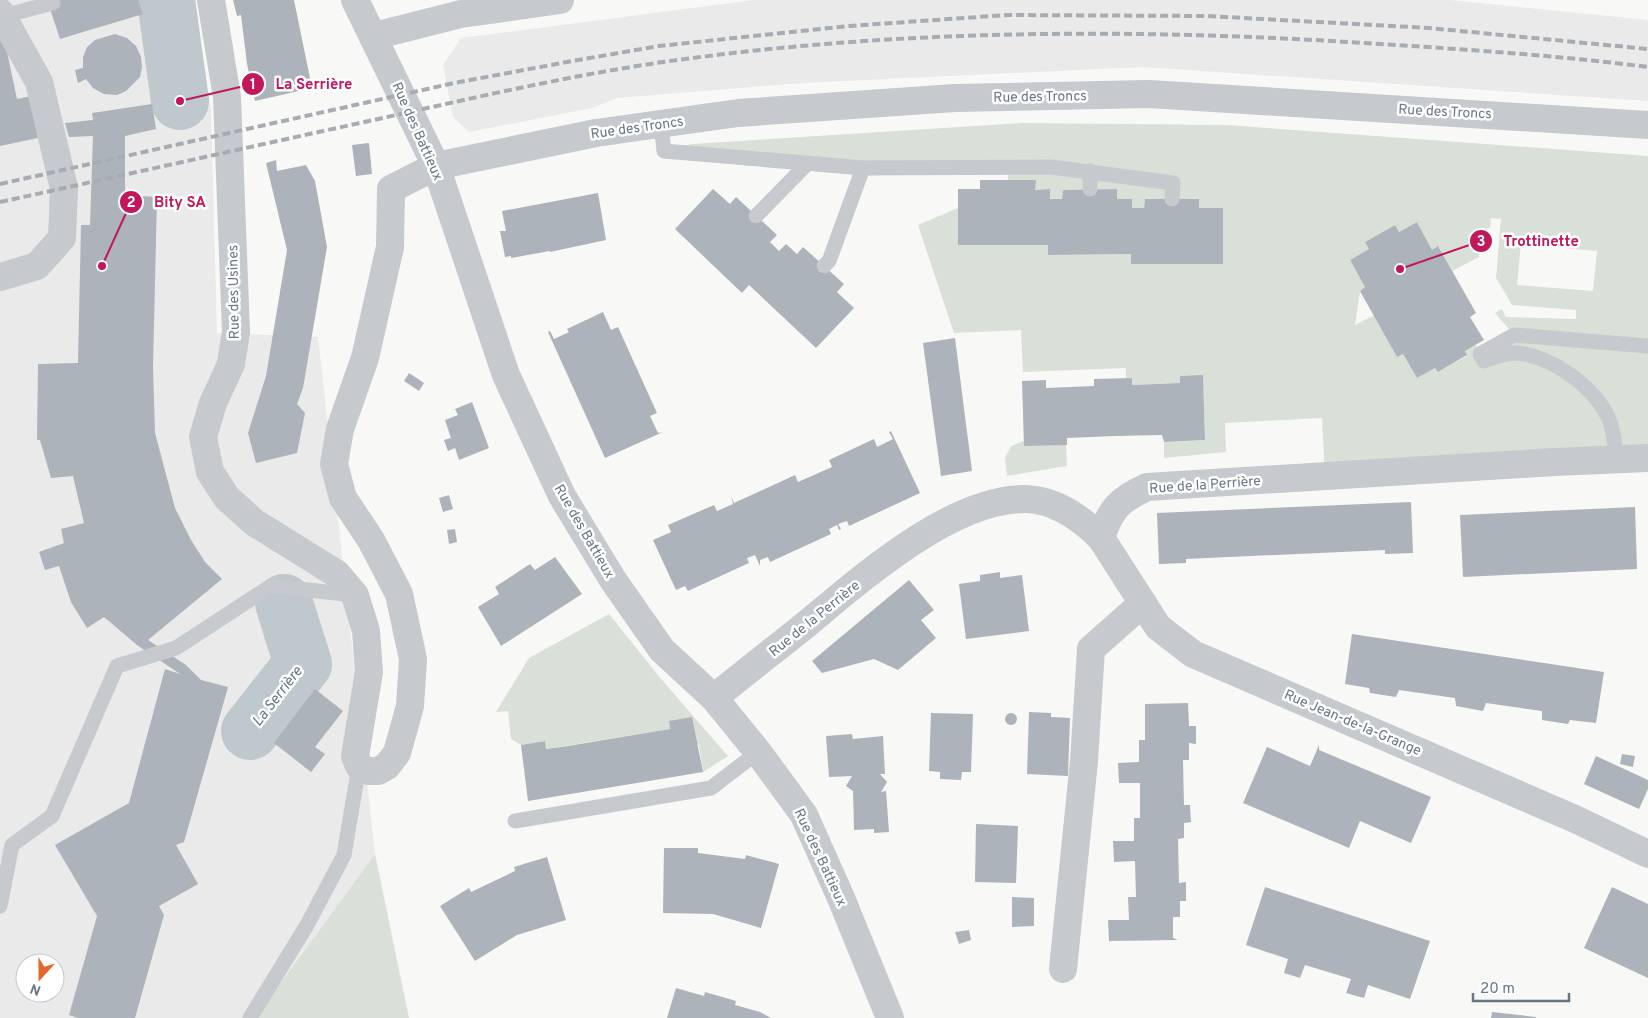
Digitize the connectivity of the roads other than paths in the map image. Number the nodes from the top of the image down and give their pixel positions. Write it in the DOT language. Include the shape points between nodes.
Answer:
graph roads {
  1 [pos="211,0"];
  2 [pos="355,0"];
  3 [pos="560,0"];
  4 [pos="53,3"];
  5 [pos="1,15"];
  6 [pos="374,36"];
  7 [pos="661,124"];
  8 [pos="1648,126"];
  9 [pos="807,164"];
  10 [pos="436,166"];
  11 [pos="863,168"];
  12 [pos="1090,171"];
  13 [pos="1090,189"];
  14 [pos="1172,199"];
  15 [pos="756,216"];
  16 [pos="824,266"];
  17 [pos="0,277"];
  18 [pos="1648,346"];
  19 [pos="1648,458"];
  20 [pos="1618,459"];
  21 [pos="1101,538"];
  22 [pos="356,595"];
  23 [pos="1143,603"];
  24 [pos="714,698"];
  25 [pos="758,752"];
  26 [pos="363,768"];
  27 [pos="515,821"];
  28 [pos="1648,854"];
  29 [pos="0,906"];
  30 [pos="1063,969"];
  31 [pos="250,1018"];
  32 [pos="890,1018"];
  1 -- 22 [label="street, Rue des Usines" via="227,97 236,332 231,364 213,403 203,437 210,472 227,498 255,523 337,574"];
  2 -- 6 [label="street, Rue des Battieux"];
  3 -- 6 [label="street" via="461,14"];
  4 -- 5 [label="lane"];
  5 -- 17 [label="street" via="39,82 64,188 62,238 37,266"];
  6 -- 10 [label="street, Rue des Battieux"];
  7 -- 8 [label="street, Rue des Troncs" via="738,113 955,98 1148,94"];
  7 -- 9 [label="lane" via="664,151"];
  7 -- 10 [label="street, Rue des Troncs" via="596,133"];
  9 -- 11 [label="lane"];
  9 -- 15 [label="lane"];
  10 -- 24 [label="street, Rue des Battieux" via="506,375 562,496 613,580 662,650"];
  10 -- 26 [label="street, Rue des Troncs" via="391,189 390,247 365,358 340,429 334,464 343,498 372,540 399,594 413,659 410,706 397,753 387,766 378,771"];
  11 -- 12 [label="lane" via="1008,174 1051,168"];
  11 -- 16 [label="lane" via="829,261"];
  12 -- 13 [label="lane"];
  12 -- 14 [label="lane" via="1173,183"];
  18 -- 20 [label="lane" via="1514,335 1480,354 1484,361 1517,353 1540,359 1579,382 1608,417"];
  19 -- 20 [label="street, Rue de la Perrière"];
  20 -- 21 [label="street, Rue de la Perrière" via="1147,487 1125,497 1108,519"];
  21 -- 23 [label="street, Rue Jean-de-la-Grange"];
  21 -- 24 [label="street, Rue de la Perrière" via="1083,520 1057,506 1027,499 1001,501 960,516 905,546"];
  22 -- 26 [label="street, Rue des Usines" via="366,631 369,672 355,756"];
  22 -- 29 [label="lane" via="271,586 176,648 117,666 52,816 12,845"];
  23 -- 28 [label="street, Rue Jean-de-la-Grange" via="1158,627 1193,654 1541,804"];
  23 -- 30 [label="street" via="1091,648 1084,760"];
  24 -- 25 [label="street, Rue des Battieux"];
  25 -- 27 [label="lane" via="711,788"];
  25 -- 32 [label="street, Rue des Battieux" via="804,815"];
  26 -- 31 [label="lane" via="344,855 307,925"];
}
